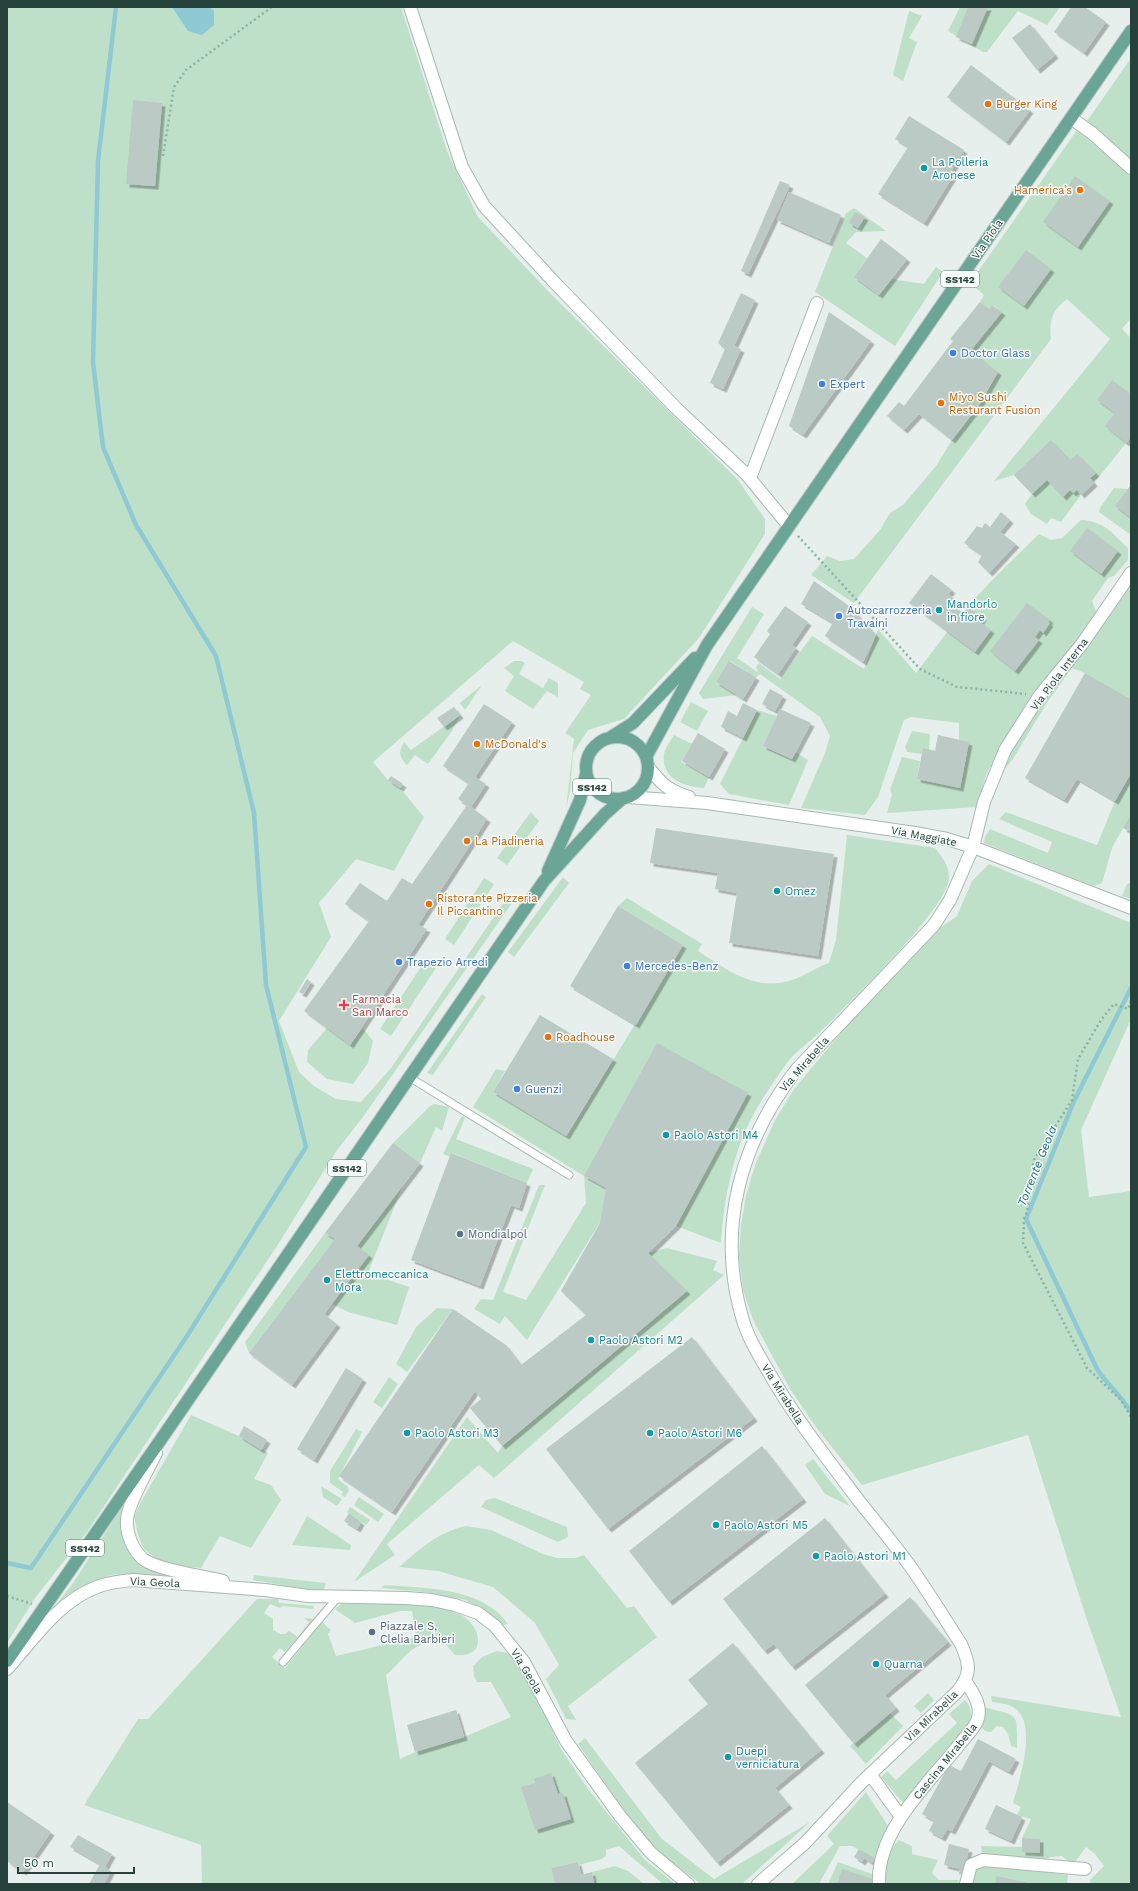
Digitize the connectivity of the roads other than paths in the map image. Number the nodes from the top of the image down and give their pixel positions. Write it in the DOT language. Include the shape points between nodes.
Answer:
graph roads {
  1 [pos="410,7"];
  2 [pos="1131,31"];
  3 [pos="1071,118"];
  4 [pos="1131,168"];
  5 [pos="817,303"];
  6 [pos="750,478"];
  7 [pos="789,526"];
  8 [pos="1131,573"];
  9 [pos="707,645"];
  10 [pos="611,737"];
  11 [pos="647,762"];
  12 [pos="586,774"];
  13 [pos="625,798"];
  14 [pos="707,803"];
  15 [pos="973,847"];
  16 [pos="544,881"];
  17 [pos="1131,908"];
  18 [pos="409,1077"];
  19 [pos="569,1175"];
  20 [pos="164,1435"];
  21 [pos="265,1590"];
  22 [pos="338,1597"];
  23 [pos="7,1661"];
  24 [pos="283,1662"];
  25 [pos="7,1670"];
  26 [pos="966,1682"];
  27 [pos="870,1774"];
  28 [pos="901,1818"];
  29 [pos="1086,1869"];
  30 [pos="688,1884"];
  31 [pos="758,1884"];
  32 [pos="879,1884"];
  33 [pos="966,1884"];
  1 -- 6 [label="street" via="462,167 484,206 676,408"];
  2 -- 3 [label="main road, Via Piola / SS142"];
  3 -- 4 [label="street"];
  3 -- 7 [label="main road, Via Piola / SS142"];
  5 -- 6 [label="street"];
  6 -- 7 [label="street"];
  7 -- 9 [label="main road, SS142"];
  8 -- 15 [label="street, Via Piola Interna" via="1082,644 1040,695 1005,750 984,802"];
  9 -- 10 [label="main road, SS142" via="633,723"];
  9 -- 11 [label="main road, SS142"];
  10 -- 11 [label="main road" via="625,737 635,742 642,748"];
  10 -- 12 [label="main road, SS142" via="601,740 591,750 586,759"];
  11 -- 13 [label="main road, SS142" via="647,776 643,785"];
  11 -- 14 [label="street, Via Maggiate" via="660,781 671,791"];
  12 -- 13 [label="main road, SS142" via="589,783 599,794 608,798"];
  12 -- 16 [label="main road, SS142" via="580,800"];
  13 -- 14 [label="street, Via Maggiate"];
  13 -- 16 [label="main road, SS142" via="606,814"];
  14 -- 15 [label="street, Via Maggiate" via="915,833"];
  15 -- 17 [label="street, Via Maggiate"];
  15 -- 26 [label="street, Via Mirabella" via="950,900 934,924 797,1069 781,1090 746,1160 737,1194 731,1252 742,1318 755,1349 788,1405 910,1567 961,1644 969,1670"];
  16 -- 18 [label="main road, SS142"];
  18 -- 19 [label="lane"];
  18 -- 20 [label="main road, SS142"];
  20 -- 21 [label="street, Via Geola" via="126,1520 133,1547 143,1559 157,1566"];
  20 -- 23 [label="main road, SS142"];
  21 -- 22 [label="street, Via Geola"];
  21 -- 25 [label="street, Via Geola" via="133,1580 112,1582 78,1596 58,1612"];
  22 -- 24 [label="lane"];
  22 -- 30 [label="street, Via Geola" via="406,1598 440,1602 478,1614 495,1626 524,1662 566,1741 620,1816 651,1854"];
  26 -- 27 [label="street, Via Mirabella"];
  26 -- 28 [label="street, Cascina Mirabella" via="978,1701 978,1720"];
  27 -- 28 [label="street"];
  27 -- 31 [label="street, Via Mirabella" via="805,1843"];
  28 -- 32 [label="street, Cascina Mirabella" via="886,1847 878,1876"];
  29 -- 33 [label="street" via="983,1860 971,1865"];
}
